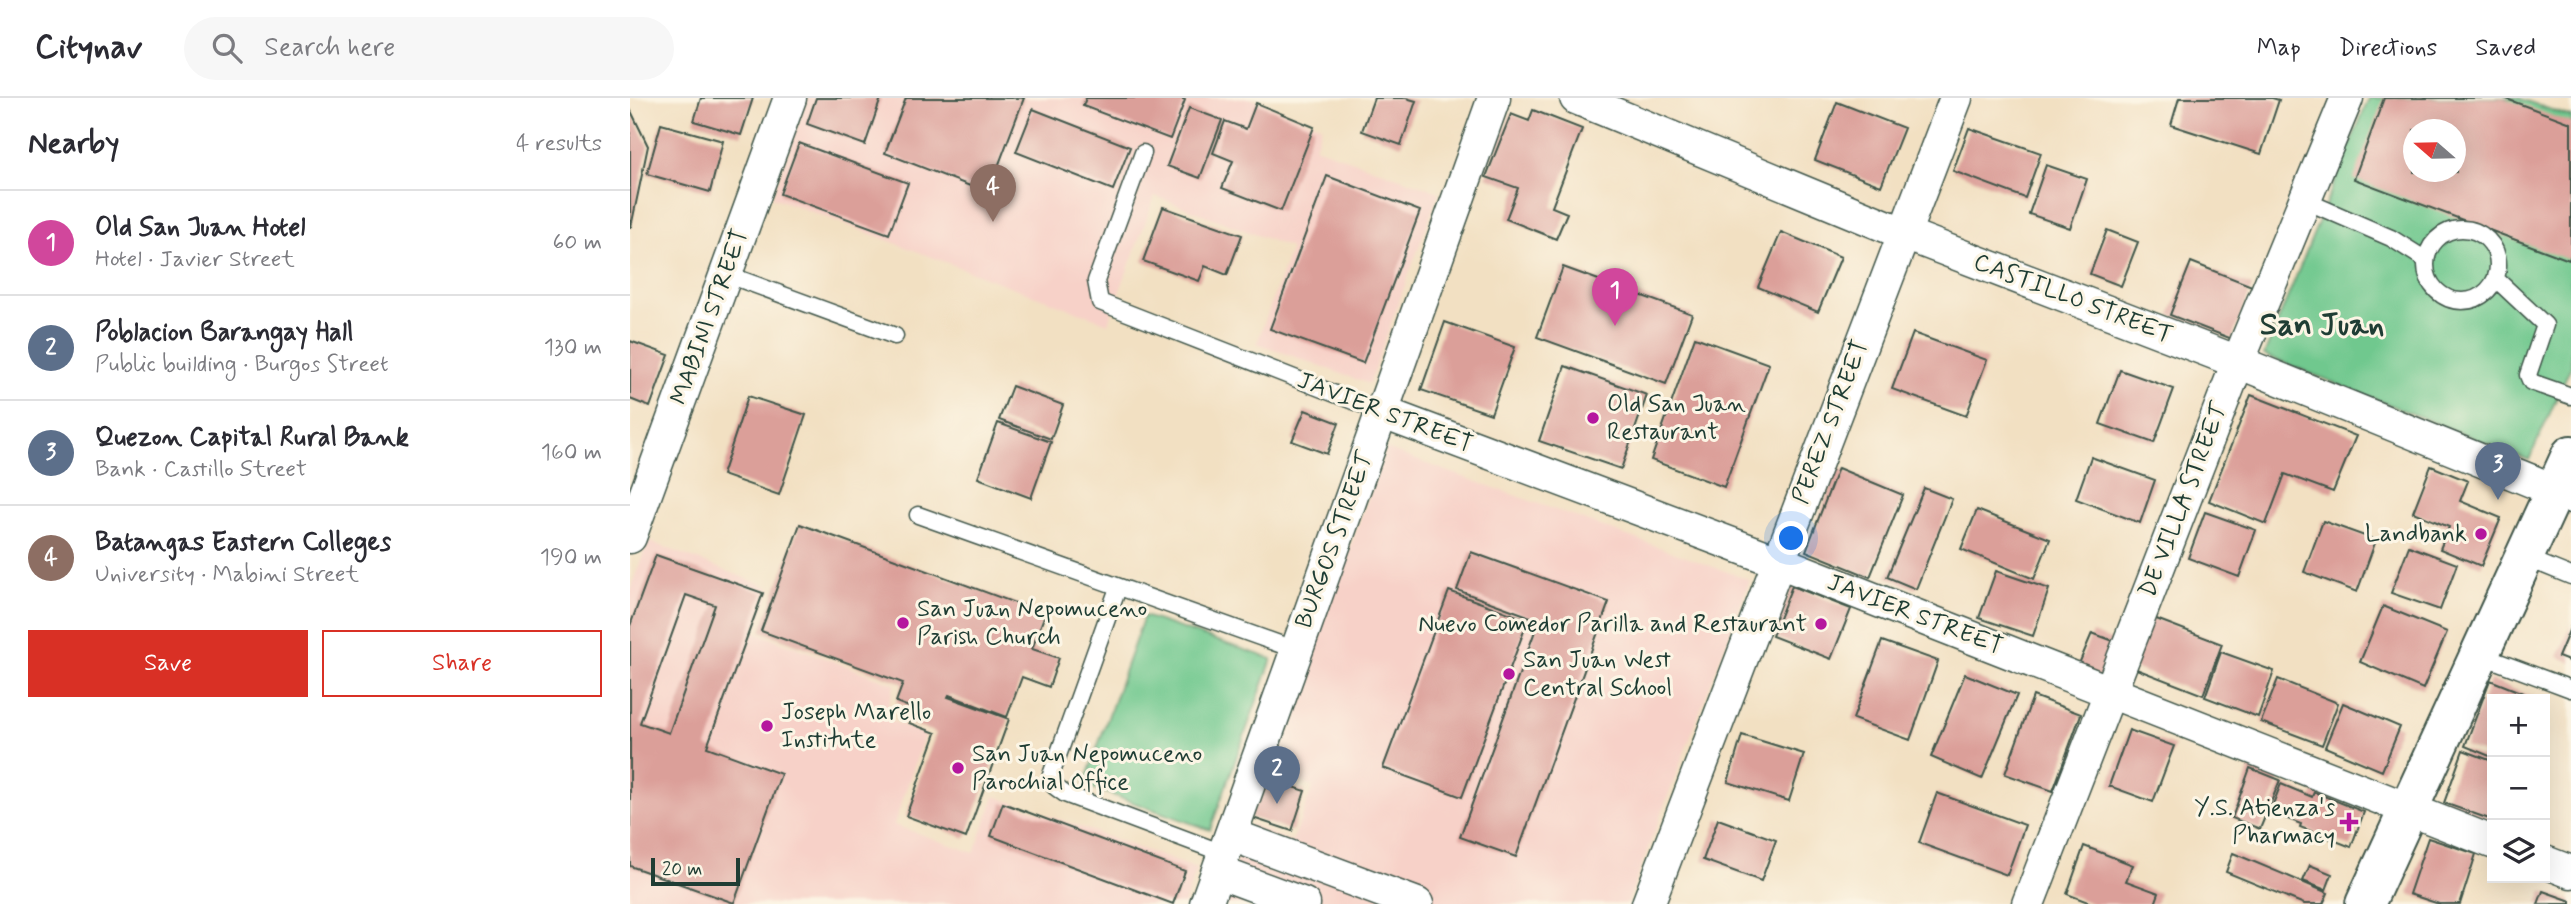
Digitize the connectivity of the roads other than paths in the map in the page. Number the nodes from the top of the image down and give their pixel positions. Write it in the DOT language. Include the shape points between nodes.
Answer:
graph roads {
  1 [pos="790,98"];
  2 [pos="1494,98"];
  3 [pos="1576,98"];
  4 [pos="1955,98"];
  5 [pos="2347,98"];
  6 [pos="1143,153"];
  7 [pos="2306,201"];
  8 [pos="1905,234"];
  9 [pos="2426,260"];
  10 [pos="726,274"];
  11 [pos="2496,279"];
  12 [pos="895,335"];
  13 [pos="2238,362"];
  14 [pos="2571,396"];
  15 [pos="1381,412"];
  16 [pos="2571,455"];
  17 [pos="2563,494"];
  18 [pos="918,515"];
  19 [pos="630,537"];
  20 [pos="2524,557"];
  21 [pos="1777,561"];
  22 [pos="2571,576"];
  23 [pos="1118,588"];
  24 [pos="1296,650"];
  25 [pos="2480,655"];
  26 [pos="2571,690"];
  27 [pos="2109,691"];
  28 [pos="2409,811"];
  29 [pos="2487,840"];
  30 [pos="1225,853"];
  31 [pos="2550,864"];
  32 [pos="2571,872"];
  33 [pos="1206,904"];
  34 [pos="1304,904"];
  35 [pos="1417,904"];
  36 [pos="1648,904"];
  37 [pos="2028,904"];
  38 [pos="2365,904"];
  1 -- 10 [label="street, MABINI STREET"];
  2 -- 15 [label="street, BURGOS STREET"];
  3 -- 8 [label="street, CASTILLO STREET"];
  4 -- 8 [label="street, PEREZ STREET"];
  5 -- 7 [label="street, DE VILLA STREET"];
  6 -- 15 [label="lane, JAVIER STREET" via="1096,281 1100,302"];
  7 -- 9 [label="lane" via="2391,238"];
  7 -- 13 [label="street, DE VILLA STREET"];
  8 -- 13 [label="street, CASTILLO STREET"];
  8 -- 21 [label="street, PEREZ STREET"];
  9 -- 11 [label="lane" via="2429,281 2443,296 2463,301 2483,295"];
  9 -- 11 [label="lane" via="2434,241 2451,230 2472,229 2490,240 2498,259"];
  10 -- 12 [label="lane"];
  10 -- 19 [label="street, MABINI STREET"];
  11 -- 14 [label="lane" via="2545,325 2528,375 2531,382"];
  13 -- 17 [label="street, CASTILLO STREET"];
  13 -- 27 [label="street, DE VILLA STREET"];
  15 -- 21 [label="street, JAVIER STREET"];
  15 -- 24 [label="street, BURGOS STREET"];
  16 -- 17 [label="main road"];
  17 -- 20 [label="main road"];
  18 -- 23 [label="lane"];
  20 -- 22 [label="lane"];
  20 -- 25 [label="main road"];
  21 -- 27 [label="street, JAVIER STREET"];
  21 -- 36 [label="street, PEREZ STREET"];
  23 -- 24 [label="lane"];
  23 -- 30 [label="lane" via="1051,775 1054,786"];
  24 -- 30 [label="street, BURGOS STREET"];
  25 -- 26 [label="lane"];
  25 -- 28 [label="main road"];
  27 -- 28 [label="street, JAVIER STREET"];
  27 -- 37 [label="street, DE VILLA STREET"];
  28 -- 29 [label="street, JAVIER STREET"];
  28 -- 38 [label="main road"];
  30 -- 33 [label="street, BURGOS STREET"];
  30 -- 34 [label="street"];
  30 -- 35 [label="street"];
  31 -- 32 [label="street"];
}
